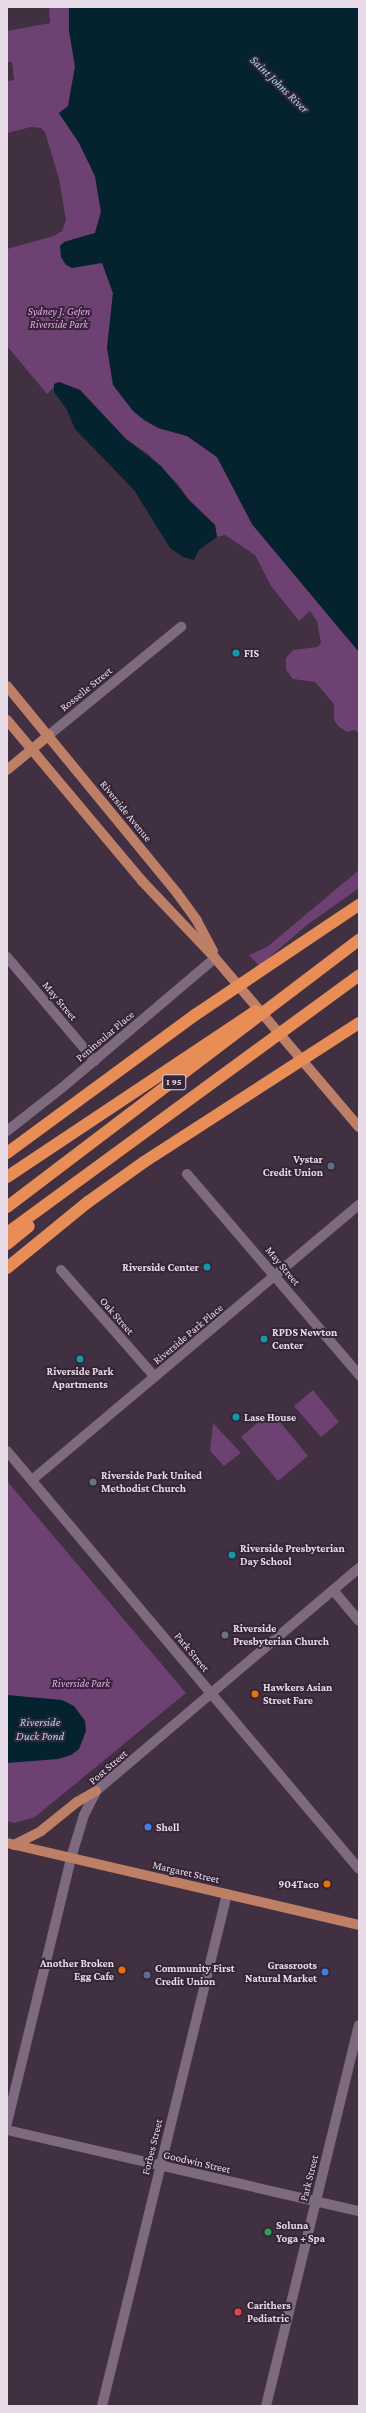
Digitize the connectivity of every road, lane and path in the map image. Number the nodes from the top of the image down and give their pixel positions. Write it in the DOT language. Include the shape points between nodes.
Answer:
graph roads {
  1 [pos="181,627"];
  2 [pos="7,686"];
  3 [pos="7,720"];
  4 [pos="49,735"];
  5 [pos="32,749"];
  6 [pos="7,770"];
  7 [pos="359,906"];
  8 [pos="359,940"];
  9 [pos="340,954"];
  10 [pos="7,957"];
  11 [pos="216,958"];
  12 [pos="358,976"];
  13 [pos="359,1023"];
  14 [pos="95,1060"];
  15 [pos="359,1127"];
  16 [pos="7,1130"];
  17 [pos="138,1137"];
  18 [pos="7,1153"];
  19 [pos="187,1174"];
  20 [pos="7,1177"];
  21 [pos="359,1205"];
  22 [pos="7,1207"];
  23 [pos="7,1233"];
  24 [pos="7,1244"];
  25 [pos="7,1268"];
  26 [pos="61,1270"];
  27 [pos="275,1276"];
  28 [pos="359,1375"];
  29 [pos="155,1377"];
  30 [pos="7,1451"];
  31 [pos="32,1480"];
  32 [pos="359,1568"];
  33 [pos="333,1590"];
  34 [pos="359,1622"];
  35 [pos="211,1694"];
  36 [pos="96,1791"];
  37 [pos="11,1844"];
  38 [pos="71,1858"];
  39 [pos="359,1868"];
  40 [pos="227,1894"];
  41 [pos="359,1925"];
  42 [pos="359,2025"];
  43 [pos="7,2123"];
  44 [pos="7,2130"];
  45 [pos="160,2166"];
  46 [pos="315,2201"];
  47 [pos="359,2211"];
  48 [pos="102,2406"];
  49 [pos="266,2406"];
  1 -- 4 [label="street, Rosselle Street"];
  2 -- 4 [label="main road, Riverside Avenue"];
  3 -- 5 [label="main road, Riverside Avenue"];
  4 -- 5 [label="main road, Rosselle Street"];
  4 -- 11 [label="main road, Riverside Avenue" via="184,902"];
  5 -- 6 [label="main road, Rosselle Street"];
  5 -- 11 [label="main road, Riverside Avenue" via="148,887"];
  7 -- 18 [label="highway" via="236,986"];
  8 -- 9 [label="highway, I 95"];
  9 -- 20 [label="highway"];
  9 -- 22 [label="highway, I 95"];
  10 -- 14 [label="street, May Street"];
  11 -- 14 [label="street, Peninsular Place"];
  11 -- 15 [label="main road, Riverside Avenue"];
  12 -- 17 [label="highway, I 95"];
  13 -- 25 [label="highway" via="116,1181"];
  14 -- 16 [label="street, Peninsular Place"];
  17 -- 23 [label="highway, I 95"];
  17 -- 24 [label="highway"];
  19 -- 27 [label="street, May Street"];
  21 -- 27 [label="street, Riverside Park Place"];
  26 -- 29 [label="street, Oak Street"];
  27 -- 28 [label="street, May Street"];
  27 -- 29 [label="street, Riverside Park Place"];
  29 -- 31 [label="street, Riverside Park Place"];
  30 -- 31 [label="street, Park Street"];
  31 -- 35 [label="street, Park Street"];
  32 -- 33 [label="street, Post Street"];
  33 -- 34 [label="street"];
  33 -- 35 [label="street, Post Street"];
  35 -- 36 [label="street, Post Street"];
  35 -- 39 [label="street, Park Street"];
  36 -- 37 [label="main road" via="76,1802 41,1831"];
  36 -- 38 [label="street, Post Street" via="84,1815"];
  37 -- 38 [label="main road, Margaret Street"];
  38 -- 40 [label="main road, Margaret Street"];
  38 -- 43 [label="street, Post Street"];
  40 -- 41 [label="main road, Margaret Street"];
  40 -- 45 [label="street, Forbes Street"];
  42 -- 46 [label="street, Park Street"];
  44 -- 45 [label="street, Goodwin Street"];
  45 -- 46 [label="street, Goodwin Street"];
  45 -- 48 [label="street, Forbes Street"];
  46 -- 47 [label="street, Goodwin Street"];
  46 -- 49 [label="street, Park Street"];
}
